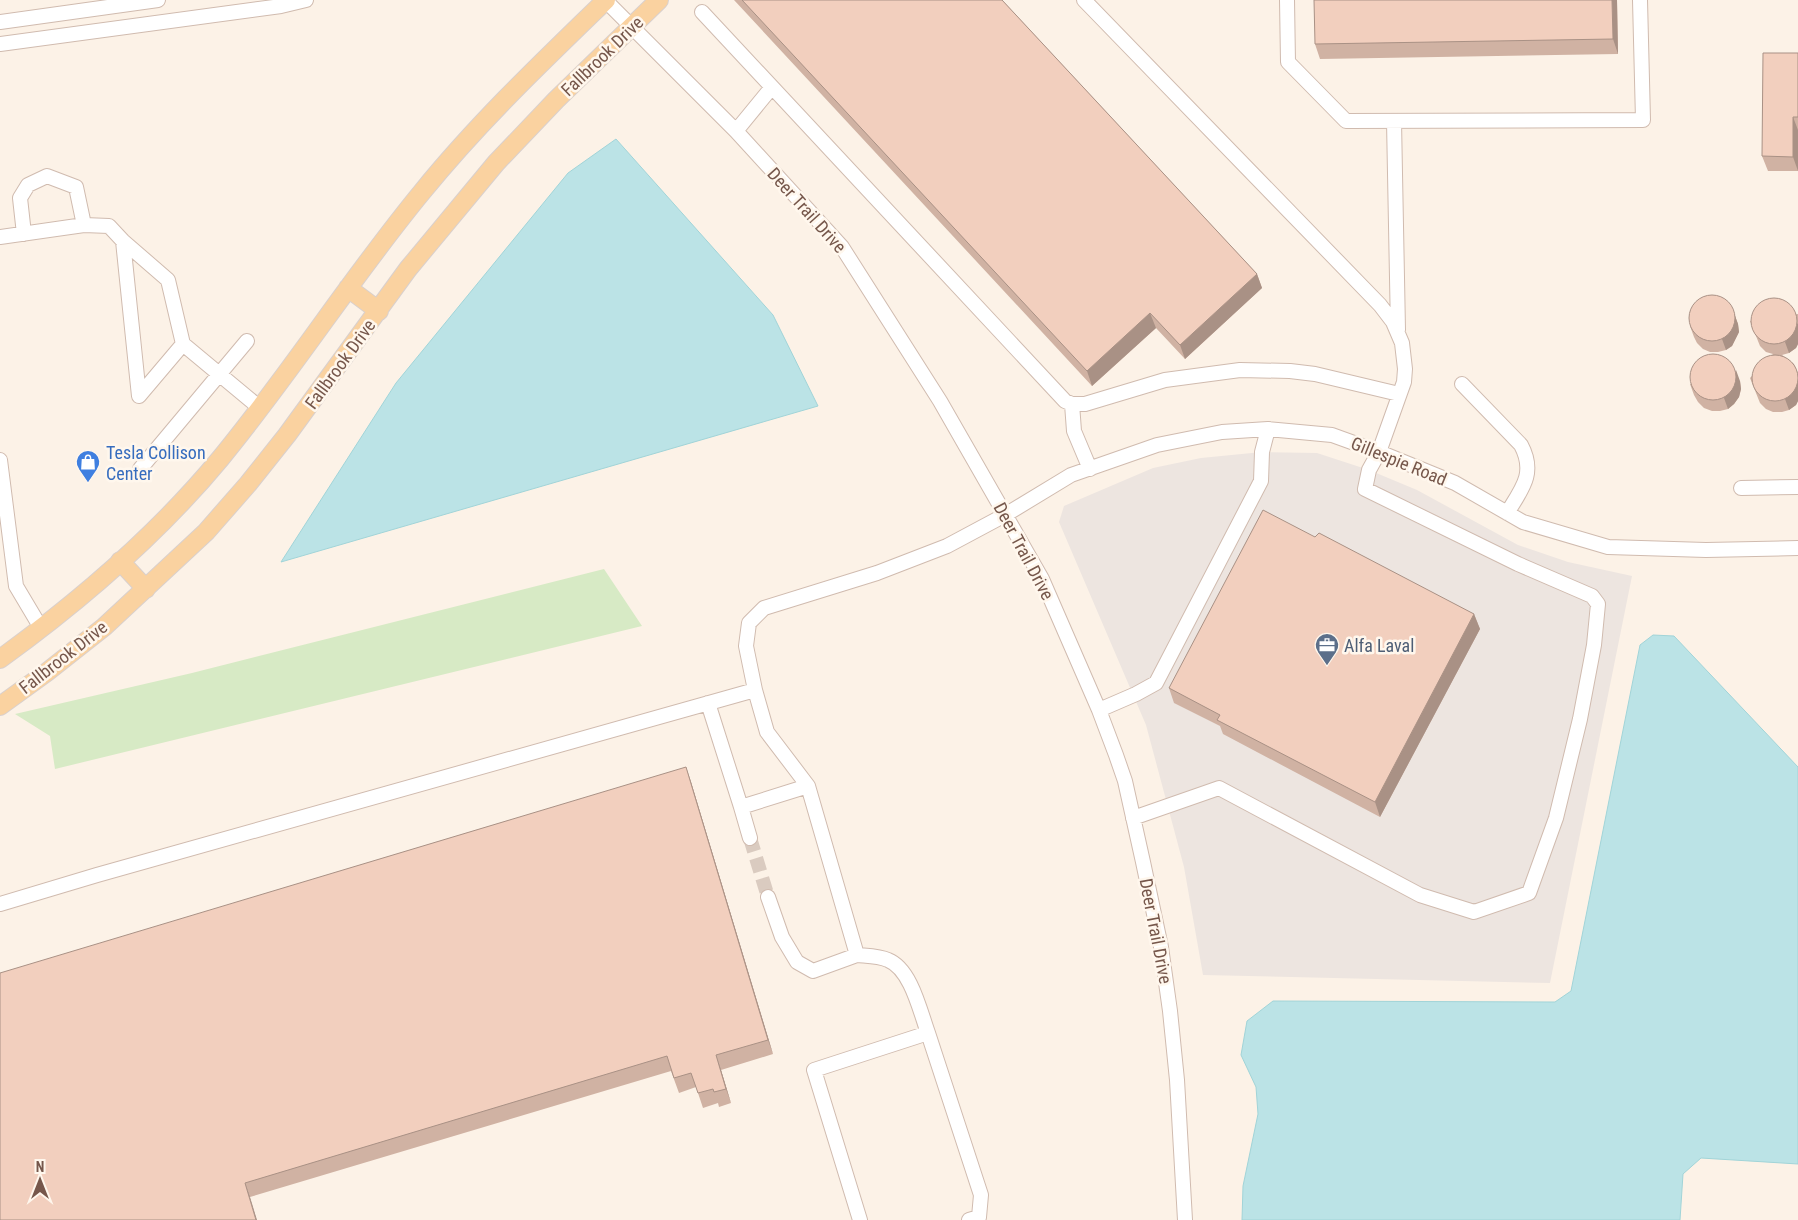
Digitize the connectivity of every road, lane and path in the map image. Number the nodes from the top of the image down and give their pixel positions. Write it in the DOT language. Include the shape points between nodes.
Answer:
graph roads {
  1 [pos="158,0"];
  2 [pos="306,0"];
  3 [pos="605,0"];
  4 [pos="659,0"];
  5 [pos="1084,0"];
  6 [pos="1286,0"];
  7 [pos="1640,0"];
  8 [pos="702,12"];
  9 [pos="0,22"];
  10 [pos="632,26"];
  11 [pos="0,44"];
  12 [pos="772,87"];
  13 [pos="1394,121"];
  14 [pos="736,131"];
  15 [pos="84,225"];
  16 [pos="24,234"];
  17 [pos="0,238"];
  18 [pos="123,241"];
  19 [pos="348,288"];
  20 [pos="379,311"];
  21 [pos="1398,334"];
  22 [pos="248,341"];
  23 [pos="184,344"];
  24 [pos="220,375"];
  25 [pos="1462,384"];
  26 [pos="1400,394"];
  27 [pos="1072,404"];
  28 [pos="260,408"];
  29 [pos="1268,429"];
  30 [pos="1379,452"];
  31 [pos="0,460"];
  32 [pos="140,469"];
  33 [pos="1090,469"];
  34 [pos="1798,487"];
  35 [pos="1741,488"];
  36 [pos="1507,513"];
  37 [pos="1005,515"];
  38 [pos="1798,548"];
  39 [pos="120,561"];
  40 [pos="146,589"];
  41 [pos="41,628"];
  42 [pos="1,658"];
  43 [pos="756,690"];
  44 [pos="708,703"];
  45 [pos="0,706"];
  46 [pos="1099,710"];
  47 [pos="808,786"];
  48 [pos="741,807"];
  49 [pos="1133,818"];
  50 [pos="750,838"];
  51 [pos="768,897"];
  52 [pos="0,904"];
  53 [pos="857,955"];
  54 [pos="928,1033"];
  55 [pos="860,1220"];
  56 [pos="969,1220"];
  57 [pos="1185,1220"];
  1 -- 9 [label="street"];
  2 -- 11 [label="street"];
  3 -- 10 [label="street, Deer Trail Drive"];
  3 -- 19 [label="main road, Fallbrook Drive" via="468,138"];
  4 -- 10 [label="main road, Fallbrook Drive"];
  5 -- 21 [label="street" via="1380,305 1394,322"];
  6 -- 13 [label="street" via="1288,62 1346,121"];
  7 -- 13 [label="street" via="1643,120"];
  8 -- 12 [label="street"];
  10 -- 14 [label="street, Deer Trail Drive"];
  10 -- 20 [label="main road, Fallbrook Drive" via="496,163 408,269"];
  12 -- 14 [label="street"];
  12 -- 27 [label="street" via="1065,401"];
  13 -- 21 [label="street"];
  14 -- 37 [label="street, Deer Trail Drive" via="842,247 940,401"];
  15 -- 16 [label="street"];
  15 -- 16 [label="street" via="76,187 47,176 28,185 20,198"];
  15 -- 18 [label="street" via="109,226"];
  16 -- 17 [label="street"];
  18 -- 23 [label="street" via="168,280"];
  18 -- 23 [label="street" via="139,396"];
  19 -- 20 [label="main road"];
  19 -- 28 [label="main road, Fallbrook Drive"];
  20 -- 40 [label="main road, Fallbrook Drive" via="248,484 206,532"];
  21 -- 26 [label="street" via="1405,369"];
  22 -- 24 [label="street"];
  23 -- 24 [label="street"];
  24 -- 28 [label="street"];
  24 -- 32 [label="street"];
  25 -- 36 [label="street" via="1521,445 1525,454 1527,478"];
  26 -- 27 [label="street" via="1315,374 1240,370 1165,380 1085,404"];
  26 -- 30 [label="street"];
  27 -- 33 [label="street" via="1074,431"];
  28 -- 39 [label="main road, Fallbrook Drive" via="178,506"];
  29 -- 30 [label="street, Gillespie Road" via="1332,435"];
  29 -- 33 [label="street, Gillespie Road" via="1222,432 1157,445"];
  29 -- 46 [label="street" via="1262,452 1261,481 1156,683"];
  30 -- 36 [label="street, Gillespie Road" via="1455,483"];
  30 -- 49 [label="street" via="1369,470 1365,489 1518,564 1592,596 1598,604 1580,719 1556,818 1528,893 1474,912 1420,894 1218,788"];
  31 -- 41 [label="street" via="16,586"];
  33 -- 37 [label="street, Gillespie Road" via="1071,475"];
  34 -- 35 [label="street"];
  36 -- 38 [label="street, Gillespie Road" via="1523,522 1608,546 1706,550"];
  37 -- 43 [label="street, Gillespie Road" via="947,546 877,573 764,608 750,623 746,646"];
  37 -- 46 [label="street, Deer Trail Drive" via="1042,580"];
  39 -- 40 [label="main road"];
  39 -- 41 [label="main road, Fallbrook Drive"];
  40 -- 45 [label="main road, Fallbrook Drive" via="104,627"];
  41 -- 42 [label="main road, Fallbrook Drive"];
  43 -- 44 [label="street"];
  43 -- 47 [label="street, Gillespie Road" via="767,732"];
  44 -- 48 [label="street"];
  44 -- 52 [label="street"];
  46 -- 49 [label="street, Deer Trail Drive" via="1125,781"];
  47 -- 48 [label="street"];
  47 -- 53 [label="street"];
  48 -- 50 [label="street"];
  49 -- 57 [label="street, Deer Trail Drive" via="1161,947 1170,1011"];
  51 -- 53 [label="street" via="782,937 798,962 813,970"];
  53 -- 54 [label="street" via="888,960 901,968"];
  54 -- 55 [label="street" via="814,1070"];
  54 -- 56 [label="street" via="981,1195 979,1217"];
}
